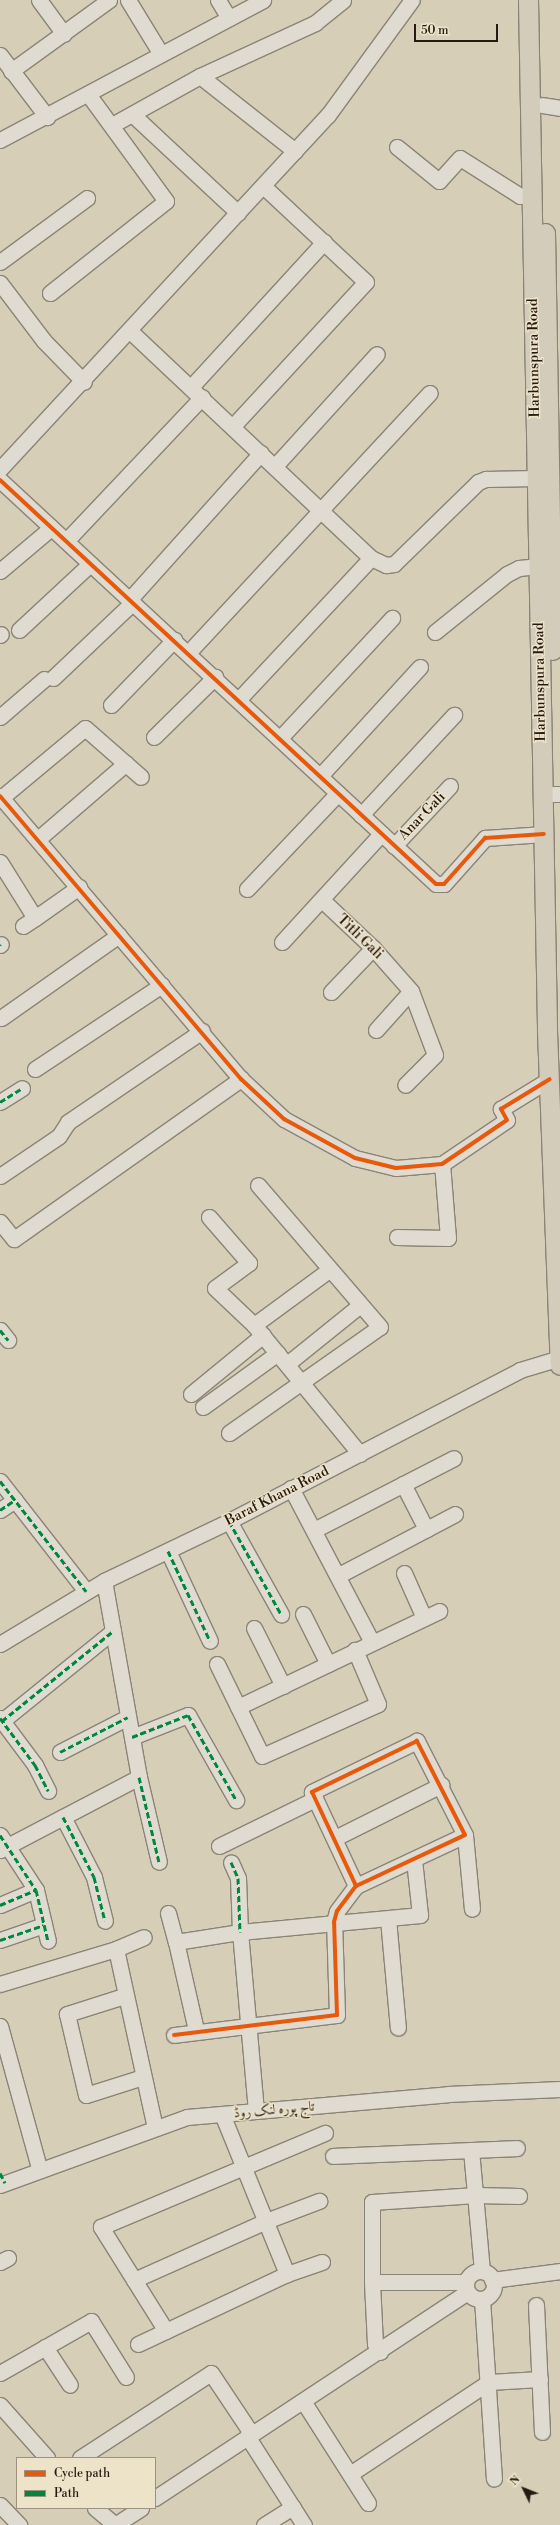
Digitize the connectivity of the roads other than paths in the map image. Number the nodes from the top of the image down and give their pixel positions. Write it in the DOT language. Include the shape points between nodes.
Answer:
graph roads {
  1 [pos="39,0"];
  2 [pos="128,0"];
  3 [pos="218,0"];
  4 [pos="263,0"];
  5 [pos="343,0"];
  6 [pos="412,0"];
  7 [pos="528,0"];
  8 [pos="539,0"];
  9 [pos="107,1"];
  10 [pos="229,18"];
  11 [pos="64,34"];
  12 [pos="161,54"];
  13 [pos="0,55"];
  14 [pos="11,71"];
  15 [pos="200,76"];
  16 [pos="88,94"];
  17 [pos="542,105"];
  18 [pos="560,108"];
  19 [pos="132,114"];
  20 [pos="47,117"];
  21 [pos="112,125"];
  22 [pos="0,140"];
  23 [pos="397,147"];
  24 [pos="295,151"];
  25 [pos="263,186"];
  26 [pos="531,195"];
  27 [pos="87,198"];
  28 [pos="238,213"];
  29 [pos="324,242"];
  30 [pos="0,262"];
  31 [pos="0,283"];
  32 [pos="50,293"];
  33 [pos="130,331"];
  34 [pos="377,354"];
  35 [pos="541,379"];
  36 [pos="84,382"];
  37 [pos="196,392"];
  38 [pos="430,393"];
  39 [pos="233,426"];
  40 [pos="261,453"];
  41 [pos="275,466"];
  42 [pos="1,470"];
  43 [pos="536,478"];
  44 [pos="322,510"];
  45 [pos="51,528"];
  46 [pos="66,541"];
  47 [pos="371,558"];
  48 [pos="90,564"];
  49 [pos="537,566"];
  50 [pos="0,571"];
  51 [pos="131,601"];
  52 [pos="392,618"];
  53 [pos="19,630"];
  54 [pos="435,632"];
  55 [pos="174,640"];
  56 [pos="188,653"];
  57 [pos="420,667"];
  58 [pos="216,678"];
  59 [pos="239,699"];
  60 [pos="111,705"];
  61 [pos="454,715"];
  62 [pos="0,717"];
  63 [pos="154,737"];
  64 [pos="281,738"];
  65 [pos="126,763"];
  66 [pos="320,776"];
  67 [pos="141,777"];
  68 [pos="450,786"];
  69 [pos="338,793"];
  70 [pos="552,794"];
  71 [pos="2,802"];
  72 [pos="361,815"];
  73 [pos="381,834"];
  74 [pos="544,834"];
  75 [pos="38,839"];
  76 [pos="394,846"];
  77 [pos="0,862"];
  78 [pos="79,887"];
  79 [pos="247,888"];
  80 [pos="322,900"];
  81 [pos="119,935"];
  82 [pos="282,942"];
  83 [pos="373,948"];
  84 [pos="162,985"];
  85 [pos="411,991"];
  86 [pos="331,992"];
  87 [pos="0,1018"];
  88 [pos="376,1030"];
  89 [pos="202,1031"];
  90 [pos="560,1031"];
  91 [pos="560,1035"];
  92 [pos="35,1069"];
  93 [pos="241,1079"];
  94 [pos="550,1079"];
  95 [pos="405,1085"];
  96 [pos="22,1088"];
  97 [pos="0,1102"];
  98 [pos="442,1164"];
  99 [pos="0,1176"];
  100 [pos="258,1185"];
  101 [pos="209,1217"];
  102 [pos="0,1222"];
  103 [pos="397,1238"];
  104 [pos="557,1259"];
  105 [pos="329,1270"];
  106 [pos="360,1305"];
  107 [pos="258,1330"];
  108 [pos="283,1358"];
  109 [pos="560,1358"];
  110 [pos="560,1365"];
  111 [pos="302,1380"];
  112 [pos="191,1394"];
  113 [pos="204,1408"];
  114 [pos="229,1433"];
  115 [pos="360,1454"];
  116 [pos="454,1458"];
  117 [pos="0,1480"];
  118 [pos="403,1484"];
  119 [pos="291,1488"];
  120 [pos="15,1500"];
  121 [pos="0,1510"];
  122 [pos="455,1514"];
  123 [pos="229,1521"];
  124 [pos="426,1529"];
  125 [pos="314,1530"];
  126 [pos="168,1551"];
  127 [pos="404,1573"];
  128 [pos="339,1575"];
  129 [pos="104,1581"];
  130 [pos="86,1591"];
  131 [pos="439,1611"];
  132 [pos="281,1614"];
  133 [pos="303,1614"];
  134 [pos="424,1618"];
  135 [pos="254,1628"];
  136 [pos="113,1631"];
  137 [pos="210,1641"];
  138 [pos="372,1642"];
  139 [pos="0,1644"];
  140 [pos="355,1650"];
  141 [pos="218,1664"];
  142 [pos="328,1664"];
  143 [pos="283,1686"];
  144 [pos="238,1707"];
  145 [pos="128,1717"];
  146 [pos="1,1720"];
  147 [pos="132,1737"];
  148 [pos="60,1752"];
  149 [pos="139,1777"];
  150 [pos="441,1785"];
  151 [pos="48,1791"];
  152 [pos="315,1799"];
  153 [pos="236,1800"];
  154 [pos="62,1817"];
  155 [pos="465,1835"];
  156 [pos="335,1838"];
  157 [pos="2,1843"];
  158 [pos="219,1846"];
  159 [pos="414,1860"];
  160 [pos="159,1862"];
  161 [pos="231,1862"];
  162 [pos="356,1886"];
  163 [pos="36,1890"];
  164 [pos="0,1905"];
  165 [pos="472,1909"];
  166 [pos="168,1912"];
  167 [pos="388,1919"];
  168 [pos="105,1921"];
  169 [pos="334,1922"];
  170 [pos="44,1925"];
  171 [pos="240,1932"];
  172 [pos="144,1937"];
  173 [pos="0,1940"];
  174 [pos="48,1941"];
  175 [pos="176,1942"];
  176 [pos="116,1949"];
  177 [pos="0,1984"];
  178 [pos="124,1996"];
  179 [pos="251,2024"];
  180 [pos="0,2026"];
  181 [pos="398,2028"];
  182 [pos="196,2030"];
  183 [pos="174,2035"];
  184 [pos="143,2077"];
  185 [pos="560,2089"];
  186 [pos="256,2111"];
  187 [pos="222,2114"];
  188 [pos="155,2128"];
  189 [pos="325,2133"];
  190 [pos="517,2148"];
  191 [pos="471,2150"];
  192 [pos="333,2156"];
  193 [pos="243,2165"];
  194 [pos="39,2168"];
  195 [pos="2,2180"];
  196 [pos="476,2195"];
  197 [pos="519,2196"];
  198 [pos="319,2201"];
  199 [pos="266,2221"];
  200 [pos="322,2262"];
  201 [pos="560,2271"];
  202 [pos="287,2274"];
  203 [pos="487,2276"];
  204 [pos="134,2280"];
  205 [pos="372,2282"];
  206 [pos="467,2287"];
  207 [pos="482,2299"];
  208 [pos="536,2305"];
  209 [pos="166,2331"];
  210 [pos="138,2344"];
  211 [pos="46,2347"];
  212 [pos="380,2352"];
  213 [pos="0,2373"];
  214 [pos="126,2378"];
  215 [pos="540,2379"];
  216 [pos="489,2382"];
  217 [pos="70,2385"];
  218 [pos="303,2401"];
  219 [pos="0,2405"];
  220 [pos="542,2432"];
  221 [pos="249,2435"];
  222 [pos="47,2457"];
  223 [pos="82,2457"];
  224 [pos="350,2474"];
  225 [pos="494,2479"];
  226 [pos="156,2497"];
  227 [pos="368,2503"];
  228 [pos="0,2505"];
  229 [pos="292,2507"];
  230 [pos="96,2509"];
  231 [pos="139,2509"];
  232 [pos="14,2524"];
  233 [pos="115,2525"];
  234 [pos="264,2525"];
  235 [pos="304,2525"];
  1 -- 11 [label="street"];
  2 -- 12 [label="street"];
  3 -- 10 [label="street"];
  4 -- 10 [label="street"];
  5 -- 15 [label="street" via="315,23"];
  6 -- 24 [label="street" via="328,116"];
  7 -- 26 [label="main road, Harbunspura Road"];
  8 -- 17 [label="main road, Harbunspura Road"];
  9 -- 11 [label="street"];
  10 -- 12 [label="street"];
  11 -- 14 [label="street"];
  12 -- 16 [label="street"];
  13 -- 14 [label="street"];
  14 -- 20 [label="street"];
  15 -- 19 [label="street"];
  15 -- 24 [label="street"];
  16 -- 20 [label="street"];
  16 -- 21 [label="street"];
  17 -- 18 [label="street"];
  17 -- 35 [label="main road, Harbunspura Road"];
  19 -- 21 [label="street"];
  19 -- 28 [label="street"];
  20 -- 22 [label="street"];
  21 -- 32 [label="street" via="166,201"];
  23 -- 26 [label="street" via="439,181 460,158 520,196"];
  24 -- 25 [label="street"];
  25 -- 28 [label="street"];
  25 -- 29 [label="street"];
  26 -- 35 [label="main road, Harbunspura Road"];
  27 -- 30 [label="street"];
  28 -- 33 [label="street"];
  29 -- 37 [label="street"];
  29 -- 39 [label="street" via="366,282"];
  31 -- 36 [label="street" via="44,341"];
  33 -- 36 [label="street"];
  33 -- 37 [label="street"];
  34 -- 41 [label="street"];
  35 -- 43 [label="main road, Harbunspura Road"];
  35 -- 70 [label="main road, Harbunspura Road"];
  36 -- 42 [label="street"];
  37 -- 39 [label="street"];
  37 -- 46 [label="street"];
  38 -- 44 [label="street"];
  39 -- 40 [label="street"];
  40 -- 41 [label="street"];
  40 -- 51 [label="street"];
  41 -- 44 [label="street"];
  42 -- 45 [label="street"];
  43 -- 47 [label="street" via="486,479 478,482 394,564"];
  43 -- 49 [label="main road, Harbunspura Road"];
  44 -- 47 [label="street"];
  44 -- 56 [label="street"];
  45 -- 46 [label="street"];
  45 -- 50 [label="street"];
  46 -- 48 [label="street"];
  47 -- 59 [label="street"];
  48 -- 51 [label="street"];
  48 -- 53 [label="street"];
  49 -- 54 [label="street" via="519,568 507,574"];
  49 -- 70 [label="main road, Harbunspura Road"];
  51 -- 55 [label="street"];
  51 -- 62 [label="street" via="48,679"];
  52 -- 64 [label="street"];
  55 -- 56 [label="street"];
  55 -- 60 [label="street"];
  56 -- 58 [label="street"];
  57 -- 66 [label="street"];
  58 -- 59 [label="street"];
  58 -- 63 [label="street"];
  59 -- 64 [label="street"];
  61 -- 72 [label="street"];
  64 -- 66 [label="street"];
  65 -- 67 [label="street"];
  65 -- 71 [label="street" via="90,729 80,728"];
  65 -- 75 [label="street"];
  66 -- 69 [label="street"];
  68 -- 76 [label="street, Anar Gali"];
  69 -- 72 [label="street"];
  69 -- 79 [label="street"];
  70 -- 74 [label="main road, Harbunspura Road"];
  70 -- 90 [label="main road, Harbunspura Road"];
  71 -- 75 [label="street"];
  72 -- 73 [label="street"];
  73 -- 76 [label="street"];
  73 -- 80 [label="street"];
  74 -- 76 [label="street" via="485,838 440,886"];
  74 -- 94 [label="main road, Harbunspura Road"];
  75 -- 78 [label="street"];
  77 -- 78 [label="street" via="29,922"];
  78 -- 81 [label="street"];
  80 -- 82 [label="street"];
  80 -- 83 [label="street, Titli Gali"];
  81 -- 84 [label="street"];
  81 -- 87 [label="street"];
  83 -- 85 [label="street, Titli Gali"];
  83 -- 86 [label="street"];
  84 -- 89 [label="street"];
  84 -- 92 [label="street"];
  85 -- 88 [label="street"];
  85 -- 95 [label="street, Titli Gali" via="435,1055"];
  89 -- 93 [label="street"];
  89 -- 99 [label="street" via="68,1122 59,1136"];
  90 -- 91 [label="main road, Harbunspura Road"];
  93 -- 98 [label="street" via="284,1119 355,1158 396,1168"];
  93 -- 102 [label="street" via="14,1239"];
  94 -- 98 [label="street" via="501,1109 507,1120"];
  94 -- 104 [label="main road, Harbunspura Road"];
  96 -- 97 [label="street"];
  98 -- 103 [label="street" via="448,1238"];
  100 -- 105 [label="street"];
  101 -- 107 [label="street" via="249,1263 215,1288"];
  104 -- 109 [label="main road, Harbunspura Road"];
  105 -- 106 [label="street"];
  105 -- 107 [label="street"];
  106 -- 108 [label="street"];
  106 -- 111 [label="street" via="380,1327"];
  107 -- 108 [label="street"];
  107 -- 112 [label="street"];
  108 -- 111 [label="street"];
  108 -- 113 [label="street"];
  109 -- 110 [label="main road, Harbunspura Road"];
  109 -- 115 [label="street, Baraf Khana Road" via="520,1370"];
  111 -- 114 [label="street"];
  111 -- 115 [label="street"];
  115 -- 119 [label="street, Baraf Khana Road"];
  116 -- 118 [label="street"];
  117 -- 120 [label="street"];
  118 -- 124 [label="street"];
  118 -- 125 [label="street"];
  119 -- 123 [label="street, Baraf Khana Road"];
  119 -- 125 [label="street"];
  120 -- 121 [label="street"];
  120 -- 130 [label="street"];
  122 -- 124 [label="street"];
  123 -- 126 [label="street, Baraf Khana Road"];
  123 -- 132 [label="street"];
  124 -- 128 [label="street"];
  125 -- 128 [label="street"];
  126 -- 129 [label="street, Baraf Khana Road"];
  126 -- 137 [label="street"];
  127 -- 134 [label="street"];
  128 -- 138 [label="street"];
  129 -- 130 [label="street, Baraf Khana Road"];
  129 -- 136 [label="street"];
  130 -- 139 [label="street, Baraf Khana Road"];
  131 -- 134 [label="street"];
  133 -- 142 [label="street"];
  134 -- 138 [label="street"];
  135 -- 143 [label="street"];
  136 -- 145 [label="street"];
  136 -- 146 [label="street"];
  138 -- 140 [label="street"];
  140 -- 142 [label="street"];
  140 -- 144 [label="street" via="380,1708 262,1756"];
  141 -- 144 [label="street"];
  142 -- 143 [label="street"];
  143 -- 144 [label="street"];
  145 -- 147 [label="street"];
  145 -- 148 [label="street"];
  146 -- 151 [label="street" via="34,1765"];
  147 -- 149 [label="street"];
  147 -- 153 [label="street" via="188,1715"];
  149 -- 154 [label="street"];
  149 -- 160 [label="street"];
  150 -- 152 [label="street" via="418,1741 312,1792"];
  150 -- 155 [label="street"];
  150 -- 156 [label="street"];
  152 -- 156 [label="street"];
  152 -- 158 [label="street"];
  154 -- 157 [label="street"];
  154 -- 168 [label="street" via="94,1877"];
  155 -- 159 [label="street"];
  155 -- 165 [label="street"];
  156 -- 162 [label="street"];
  157 -- 163 [label="street"];
  159 -- 162 [label="street"];
  159 -- 167 [label="street" via="420,1915"];
  161 -- 171 [label="street" via="238,1878"];
  162 -- 169 [label="street" via="337,1910"];
  163 -- 164 [label="street"];
  163 -- 170 [label="street"];
  166 -- 175 [label="street"];
  167 -- 169 [label="street"];
  167 -- 181 [label="street"];
  169 -- 171 [label="street"];
  169 -- 179 [label="street" via="338,2015"];
  170 -- 173 [label="street"];
  170 -- 174 [label="street"];
  171 -- 175 [label="street"];
  171 -- 179 [label="street"];
  172 -- 176 [label="street"];
  175 -- 182 [label="street"];
  176 -- 177 [label="street"];
  176 -- 178 [label="street"];
  178 -- 184 [label="street"];
  178 -- 184 [label="street" via="67,2014 86,2095"];
  179 -- 182 [label="street"];
  179 -- 186 [label="street"];
  180 -- 194 [label="street"];
  182 -- 183 [label="street"];
  184 -- 188 [label="street"];
  185 -- 186 [label="street, تاج پورہ لنک روڈ" via="448,2094"];
  186 -- 187 [label="street, تاج پورہ لنک روڈ"];
  187 -- 188 [label="street, تاج پورہ لنک روڈ" via="187,2117"];
  187 -- 193 [label="street"];
  188 -- 194 [label="street, تاج پورہ لنک روڈ"];
  189 -- 193 [label="street"];
  190 -- 191 [label="street"];
  191 -- 192 [label="street"];
  191 -- 196 [label="street"];
  193 -- 199 [label="street"];
  193 -- 204 [label="street" via="101,2228"];
  194 -- 195 [label="street, تاج پورہ لنک روڈ"];
  196 -- 197 [label="street"];
  196 -- 203 [label="street"];
  196 -- 205 [label="street" via="372,2202"];
  198 -- 199 [label="street"];
  199 -- 202 [label="street"];
  199 -- 204 [label="street"];
  200 -- 202 [label="street"];
  201 -- 203 [label="street"];
  202 -- 209 [label="street"];
  203 -- 206 [label="street" via="474,2273"];
  203 -- 207 [label="street" via="492,2292"];
  204 -- 209 [label="street"];
  205 -- 206 [label="street"];
  205 -- 212 [label="street" via="375,2344"];
  206 -- 207 [label="street"];
  206 -- 212 [label="street"];
  207 -- 216 [label="street"];
  208 -- 215 [label="street"];
  209 -- 210 [label="street"];
  211 -- 213 [label="street"];
  211 -- 214 [label="street" via="91,2321"];
  211 -- 217 [label="street"];
  212 -- 218 [label="street"];
  215 -- 216 [label="street"];
  215 -- 220 [label="street"];
  216 -- 224 [label="street"];
  216 -- 225 [label="street"];
  218 -- 221 [label="street"];
  218 -- 224 [label="street"];
  219 -- 222 [label="street"];
  221 -- 223 [label="street" via="211,2373"];
  221 -- 226 [label="street"];
  221 -- 229 [label="street"];
  224 -- 227 [label="street"];
  228 -- 232 [label="street"];
  229 -- 234 [label="street"];
  229 -- 235 [label="street"];
  230 -- 233 [label="street"];
  231 -- 233 [label="street"];
}
